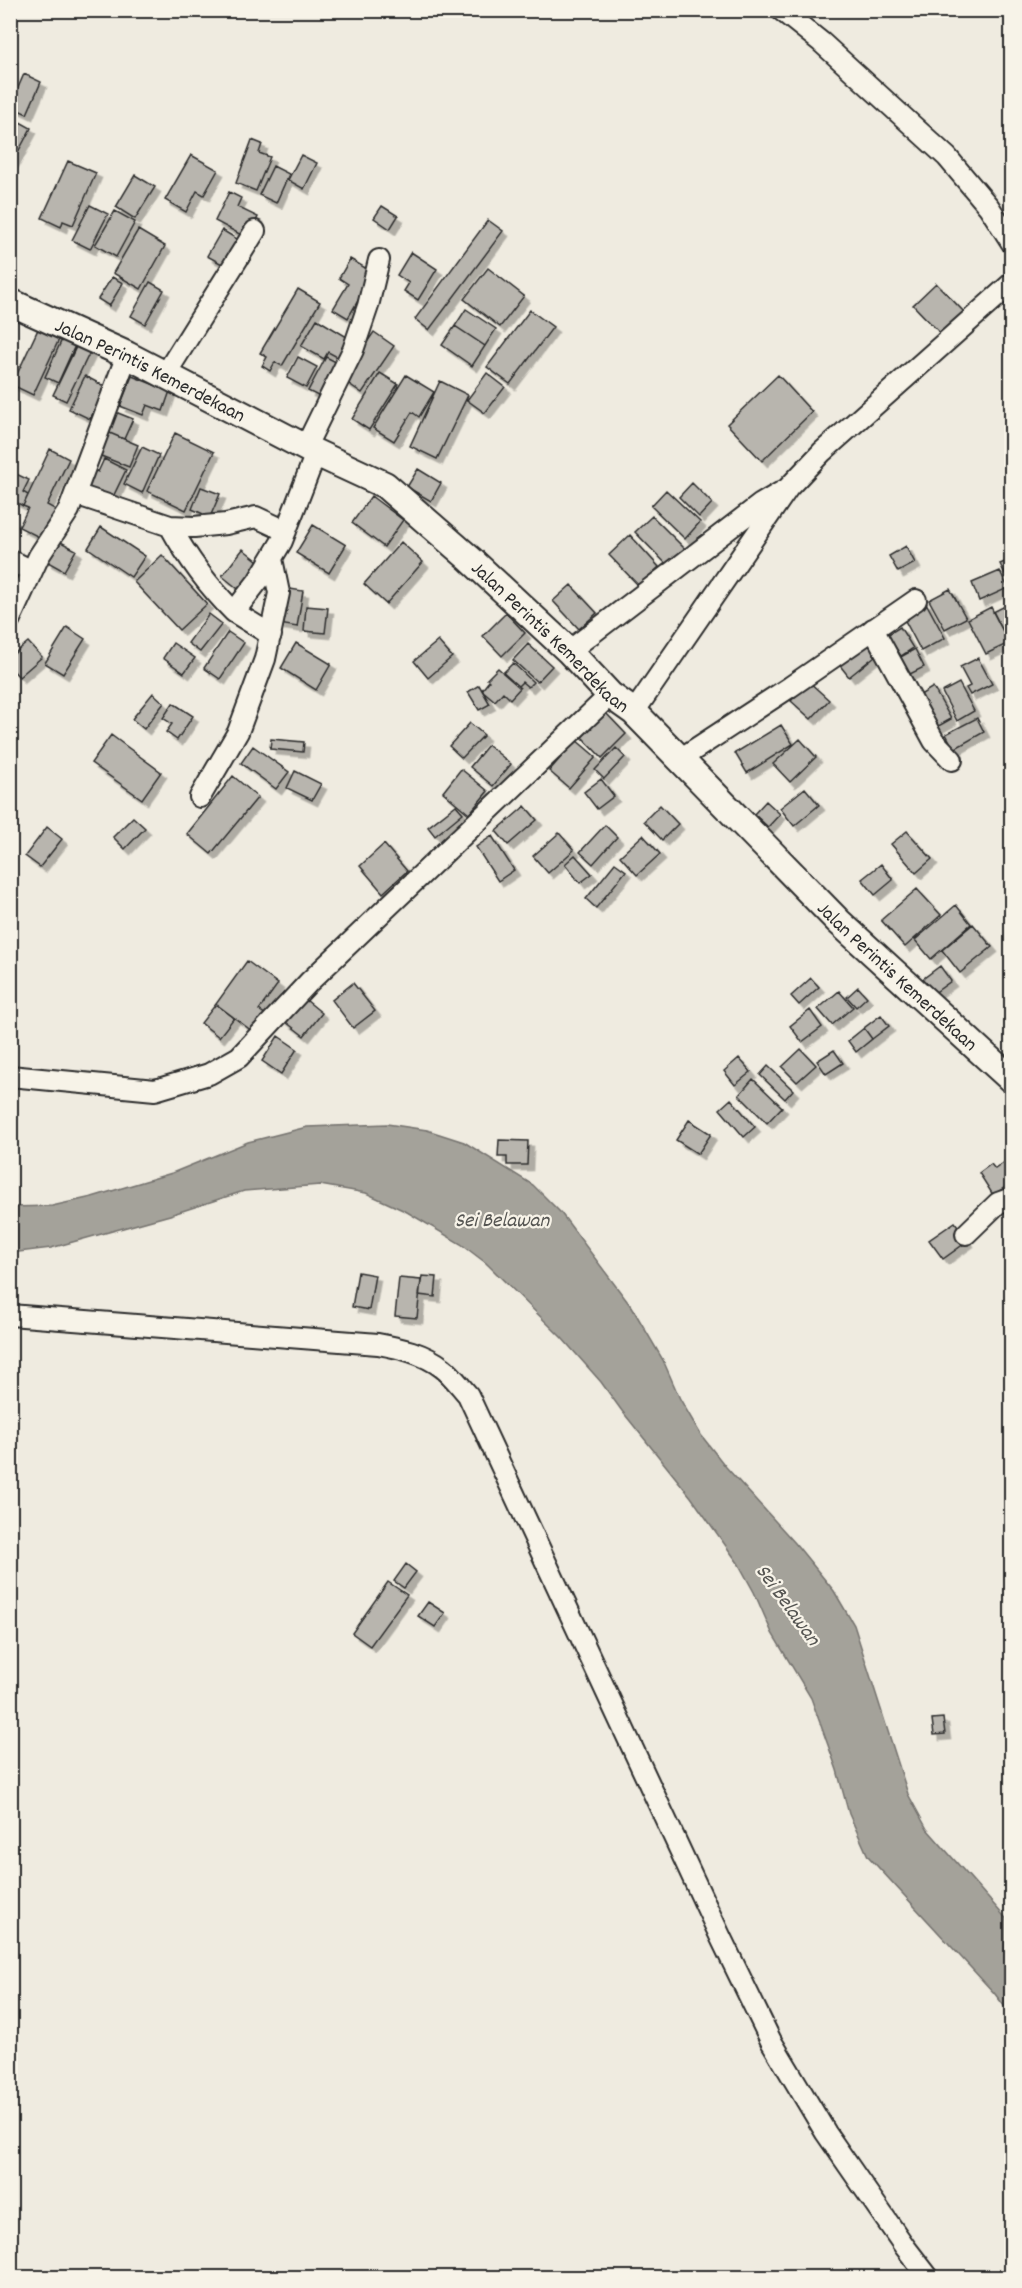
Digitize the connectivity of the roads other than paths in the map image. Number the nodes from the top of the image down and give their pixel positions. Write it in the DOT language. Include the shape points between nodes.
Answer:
graph roads {
  1 [pos="781,10"];
  2 [pos="255,231"];
  3 [pos="1011,243"];
  4 [pos="379,260"];
  5 [pos="1011,283"];
  6 [pos="10,302"];
  7 [pos="127,355"];
  8 [pos="165,375"];
  9 [pos="311,449"];
  10 [pos="788,488"];
  11 [pos="75,494"];
  12 [pos="170,526"];
  13 [pos="286,531"];
  14 [pos="272,559"];
  15 [pos="10,560"];
  16 [pos="32,572"];
  17 [pos="915,600"];
  18 [pos="234,612"];
  19 [pos="10,619"];
  20 [pos="873,629"];
  21 [pos="271,635"];
  22 [pos="568,651"];
  23 [pos="610,695"];
  24 [pos="634,712"];
  25 [pos="680,759"];
  26 [pos="952,760"];
  27 [pos="200,797"];
  28 [pos="10,1077"];
  29 [pos="1011,1080"];
  30 [pos="1011,1198"];
  31 [pos="966,1234"];
  32 [pos="10,1316"];
  33 [pos="929,2277"];
  1 -- 3 [label="street" via="947,158 989,207"];
  2 -- 8 [label="street"];
  4 -- 9 [label="street" via="368,306"];
  5 -- 10 [label="street" via="822,452"];
  6 -- 7 [label="main road, Jalan Perintis Kemerdekaan"];
  7 -- 8 [label="main road, Jalan Perintis Kemerdekaan"];
  7 -- 11 [label="street"];
  8 -- 9 [label="main road, Jalan Perintis Kemerdekaan"];
  9 -- 13 [label="street"];
  9 -- 22 [label="main road, Jalan Perintis Kemerdekaan" via="384,485"];
  10 -- 22 [label="street" via="761,504"];
  10 -- 24 [label="street"];
  11 -- 12 [label="street"];
  11 -- 16 [label="street"];
  12 -- 13 [label="street" via="226,524 256,517"];
  12 -- 18 [label="street" via="209,587"];
  13 -- 14 [label="street"];
  14 -- 18 [label="street"];
  14 -- 21 [label="street" via="279,593"];
  15 -- 16 [label="street"];
  16 -- 19 [label="street"];
  17 -- 20 [label="street"];
  18 -- 21 [label="street"];
  20 -- 25 [label="street"];
  20 -- 26 [label="street" via="934,741"];
  21 -- 27 [label="street" via="238,732"];
  22 -- 23 [label="main road, Jalan Perintis Kemerdekaan"];
  23 -- 24 [label="main road, Jalan Perintis Kemerdekaan"];
  23 -- 28 [label="street" via="309,982 239,1057 209,1074 155,1090"];
  24 -- 25 [label="main road, Jalan Perintis Kemerdekaan"];
  25 -- 29 [label="main road, Jalan Perintis Kemerdekaan" via="839,922"];
  30 -- 31 [label="street" via="998,1203"];
  32 -- 33 [label="street" via="378,1344 404,1348 443,1368 468,1395 771,2041 826,2133"];
}
